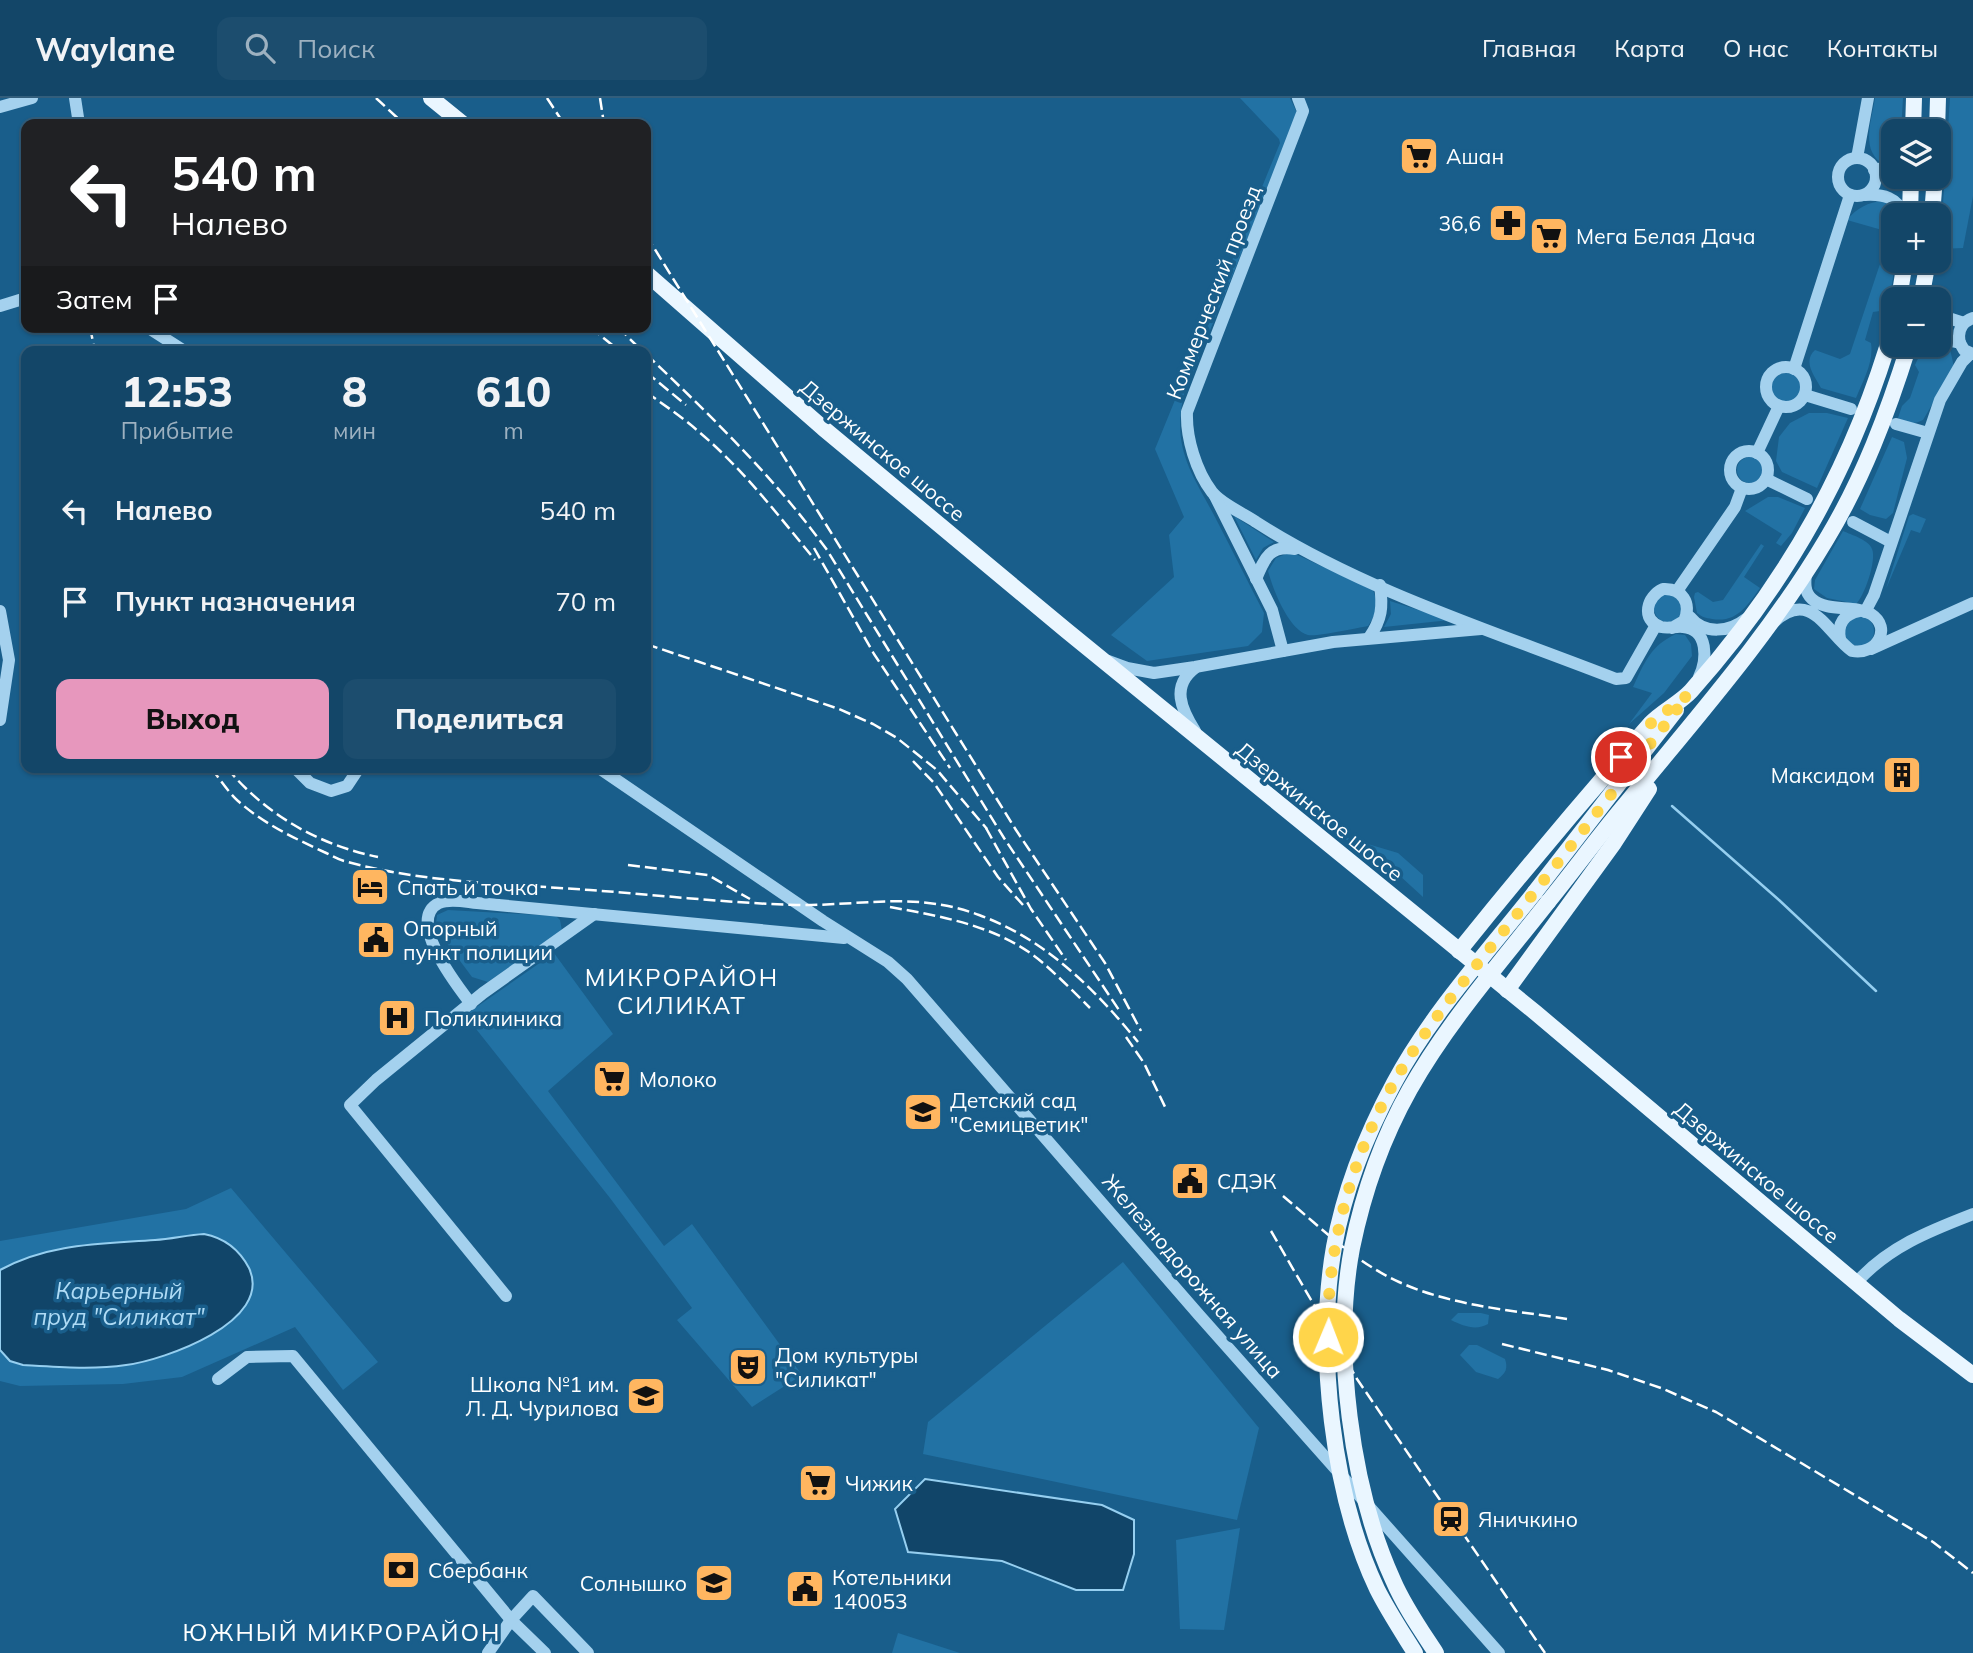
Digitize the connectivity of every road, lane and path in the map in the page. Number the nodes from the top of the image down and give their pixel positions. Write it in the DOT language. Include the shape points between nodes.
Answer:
graph roads {
  1 [pos="32,98"];
  2 [pos="75,98"];
  3 [pos="431,98"];
  4 [pos="1298,98"];
  5 [pos="1308,98"];
  6 [pos="1868,98"];
  7 [pos="1914,98"];
  8 [pos="1938,98"];
  9 [pos="0,107"];
  10 [pos="1303,111"];
  11 [pos="78,119"];
  12 [pos="457,119"];
  13 [pos="1913,119"];
  14 [pos="1937,119"];
  15 [pos="1857,158"];
  16 [pos="1881,169"];
  17 [pos="1874,170"];
  18 [pos="1850,195"];
  19 [pos="1865,195"];
  20 [pos="1898,203"];
  21 [pos="651,277"];
  22 [pos="21,300"];
  23 [pos="0,306"];
  24 [pos="1968,321"];
  25 [pos="156,333"];
  26 [pos="1951,341"];
  27 [pos="1960,343"];
  28 [pos="177,346"];
  29 [pos="1972,354"];
  30 [pos="1885,357"];
  31 [pos="1905,357"];
  32 [pos="1909,357"];
  33 [pos="1902,368"];
  34 [pos="1794,369"];
  35 [pos="1805,395"];
  36 [pos="1779,406"];
  37 [pos="1851,409"];
  38 [pos="1896,424"];
  39 [pos="1928,433"];
  40 [pos="1757,453"];
  41 [pos="1766,479"];
  42 [pos="1742,488"];
  43 [pos="1215,495"];
  44 [pos="1807,499"];
  45 [pos="1853,522"];
  46 [pos="1891,542"];
  47 [pos="1299,549"];
  48 [pos="1806,572"];
  49 [pos="1256,579"];
  50 [pos="1380,585"];
  51 [pos="1677,591"];
  52 [pos="1973,603"];
  53 [pos="1688,607"];
  54 [pos="0,611"];
  55 [pos="1862,611"];
  56 [pos="1754,612"];
  57 [pos="1878,622"];
  58 [pos="1656,625"];
  59 [pos="1672,628"];
  60 [pos="1485,629"];
  61 [pos="1911,631"];
  62 [pos="1763,633"];
  63 [pos="1369,638"];
  64 [pos="1840,639"];
  65 [pos="1283,651"];
  66 [pos="1868,651"];
  67 [pos="1093,652"];
  68 [pos="1195,667"];
  69 [pos="1691,691"];
  70 [pos="1710,701"];
  71 [pos="0,720"];
  72 [pos="1199,738"];
  73 [pos="300,773"];
  74 [pos="355,773"];
  75 [pos="606,773"];
  76 [pos="1542,897"];
  77 [pos="1493,910"];
  78 [pos="594,914"];
  79 [pos="848,938"];
  80 [pos="1536,949"];
  81 [pos="1460,951"];
  82 [pos="1507,990"];
  83 [pos="471,1004"];
  84 [pos="1973,1214"];
  85 [pos="1856,1283"];
  86 [pos="506,1296"];
  87 [pos="1973,1375"];
  88 [pos="218,1379"];
  89 [pos="511,1620"];
  90 [pos="1496,1652"];
  91 [pos="488,1653"];
  92 [pos="545,1653"];
  93 [pos="588,1653"];
  94 [pos="1415,1653"];
  95 [pos="1436,1653"];
  1 -- 9 [label="street"];
  2 -- 11 [label="street"];
  3 -- 12 [label="main road"];
  4 -- 10 [label="street"];
  5 -- 10 [label="street, Коммерческий проезд"];
  6 -- 15 [label="street"];
  7 -- 13 [label="main road"];
  8 -- 14 [label="main road"];
  10 -- 43 [label="street, Коммерческий проезд" via="1187,412 1193,453"];
  15 -- 17 [label="street"];
  15 -- 18 [label="street" via="1838,172 1840,186"];
  16 -- 17 [label="street"];
  17 -- 19 [label="street" via="1875,184"];
  18 -- 19 [label="street"];
  18 -- 34 [label="street"];
  19 -- 20 [label="street" via="1888,196"];
  21 -- 67 [label="main road, Дзержинское шоссе" via="822,428"];
  22 -- 23 [label="street"];
  24 -- 27 [label="street" via="1958,336"];
  25 -- 28 [label="street"];
  26 -- 27 [label="street"];
  27 -- 29 [label="street"];
  29 -- 39 [label="street" via="1946,389"];
  30 -- 56 [label="main road" via="1834,483 1811,527"];
  31 -- 33 [label="main road"];
  32 -- 33 [label="street"];
  33 -- 48 [label="main road" via="1853,490"];
  34 -- 35 [label="street" via="1805,380"];
  34 -- 36 [label="street" via="1779,369 1768,379 1768,395"];
  35 -- 36 [label="street" via="1794,406"];
  35 -- 37 [label="street"];
  36 -- 40 [label="street"];
  38 -- 39 [label="street"];
  39 -- 46 [label="street"];
  40 -- 41 [label="street" via="1767,464"];
  40 -- 42 [label="street" via="1744,452 1731,466 1732,479"];
  41 -- 42 [label="street" via="1756,488"];
  41 -- 44 [label="street"];
  42 -- 51 [label="street" via="1735,508"];
  43 -- 47 [label="street, Коммерческий проезд"];
  43 -- 49 [label="street"];
  45 -- 46 [label="street"];
  46 -- 55 [label="street" via="1874,595"];
  47 -- 49 [label="street" via="1285,547 1272,552"];
  47 -- 50 [label="street, Коммерческий проезд"];
  48 -- 55 [label="street" via="1806,588 1813,600"];
  48 -- 62 [label="main road"];
  49 -- 65 [label="street" via="1272,610"];
  50 -- 60 [label="street, Коммерческий проезд"];
  50 -- 63 [label="street" via="1382,614"];
  51 -- 53 [label="street"];
  51 -- 58 [label="street" via="1663,589 1651,597 1649,616"];
  52 -- 61 [label="street"];
  53 -- 56 [label="street" via="1693,621 1716,629 1733,628"];
  53 -- 59 [label="street" via="1684,621"];
  54 -- 71 [label="street" via="9,660"];
  55 -- 57 [label="street"];
  55 -- 64 [label="street" via="1845,617"];
  56 -- 69 [label="main road"];
  57 -- 61 [label="street" via="1894,631"];
  57 -- 66 [label="street" via="1879,639"];
  58 -- 59 [label="street"];
  58 -- 60 [label="street, Коммерческий проезд" via="1621,680"];
  59 -- 69 [label="street" via="1692,629 1704,646 1704,664"];
  60 -- 63 [label="street"];
  61 -- 66 [label="street"];
  62 -- 64 [label="street" via="1787,613 1805,611"];
  62 -- 70 [label="main road"];
  63 -- 65 [label="street"];
  64 -- 66 [label="street" via="1852,651"];
  65 -- 68 [label="street"];
  67 -- 68 [label="street" via="1127,668 1154,673"];
  67 -- 72 [label="main road, Дзержинское шоссе"];
  68 -- 72 [label="street" via="1182,682 1180,699"];
  69 -- 76 [label="main road"];
  69 -- 77 [label="main road" via="1653,721"];
  70 -- 76 [label="main road"];
  70 -- 80 [label="main road"];
  72 -- 81 [label="main road, Дзержинское шоссе"];
  73 -- 74 [label="street" via="331,792 346,786"];
  75 -- 79 [label="street, Железнодорожная улица"];
  76 -- 94 [label="main road, bridge" via="1441,1011 1393,1084 1349,1188 1334,1247 1328,1356 1338,1461 1351,1516 1377,1589"];
  76 -- 95 [label="main road, bridge" via="1409,1092 1380,1155 1352,1250 1346,1356 1356,1458 1368,1511 1393,1582"];
  77 -- 80 [label="main road" via="1476,938 1484,962 1509,970"];
  77 -- 81 [label="main road"];
  78 -- 79 [label="street"];
  78 -- 83 [label="street"];
  78 -- 83 [label="street" via="468,902 439,904 429,917 436,953"];
  79 -- 90 [label="street, Железнодорожная улица" via="907,979"];
  80 -- 82 [label="main road"];
  81 -- 82 [label="main road, Дзержинское шоссе"];
  82 -- 85 [label="main road, Дзержинское шоссе"];
  83 -- 86 [label="street" via="350,1105"];
  84 -- 85 [label="street" via="1908,1242 1872,1265"];
  85 -- 87 [label="main road, Дзержинское шоссе"];
  88 -- 89 [label="street" via="247,1357 293,1356"];
  89 -- 91 [label="street"];
  89 -- 92 [label="street"];
  89 -- 93 [label="street" via="533,1596"];
}
